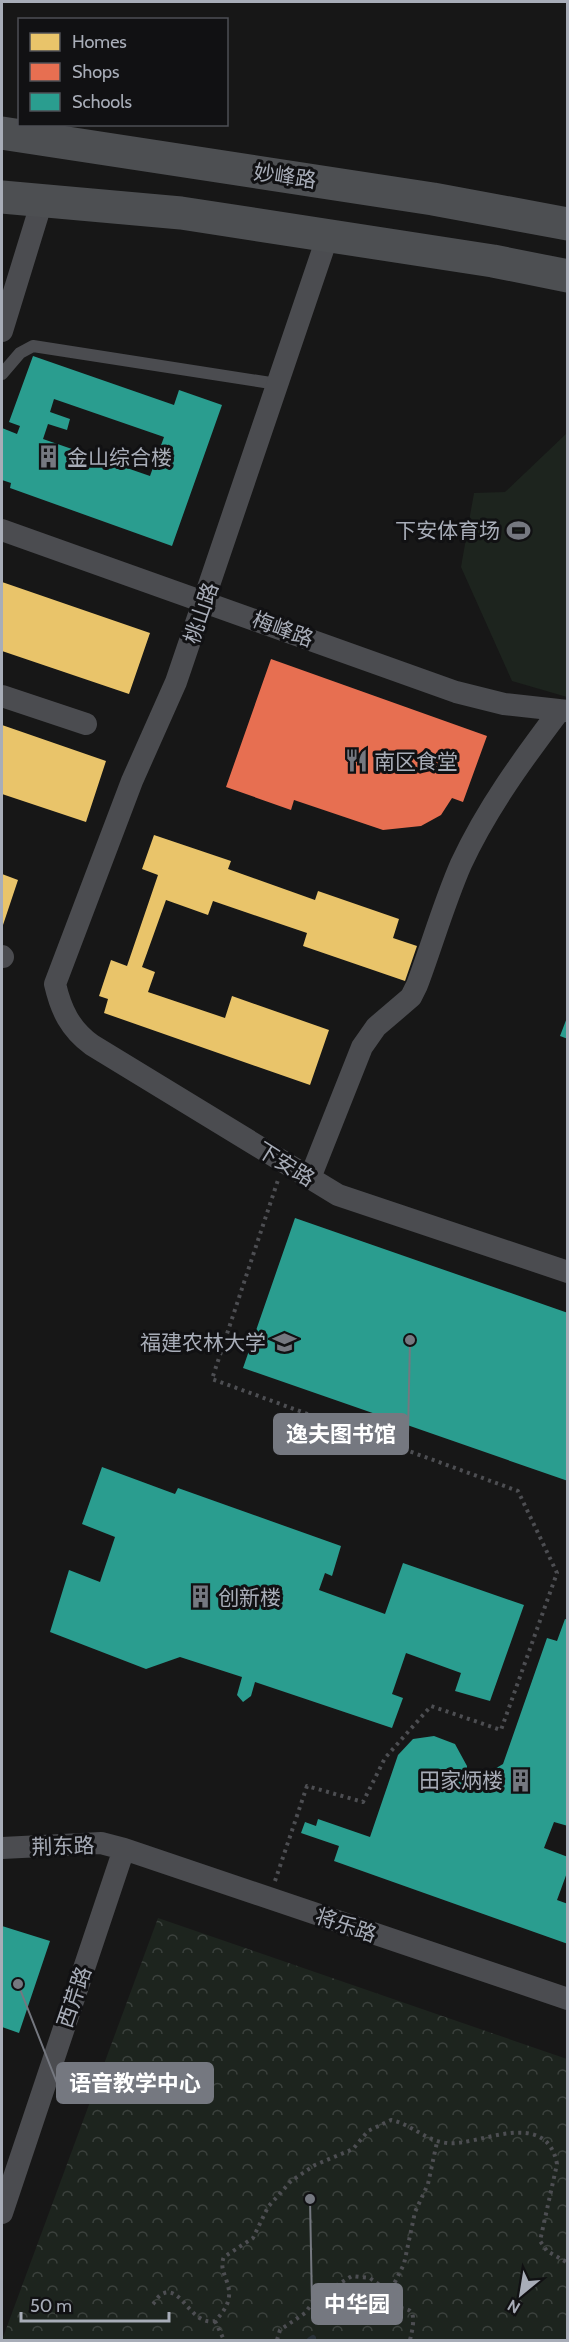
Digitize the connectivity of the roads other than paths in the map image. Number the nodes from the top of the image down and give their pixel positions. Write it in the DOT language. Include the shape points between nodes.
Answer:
graph roads {
  1 [pos="2,133"];
  2 [pos="2,197"];
  3 [pos="42,201"];
  4 [pos="567,224"];
  5 [pos="328,235"];
  6 [pos="567,276"];
  7 [pos="2,331"];
  8 [pos="2,374"];
  9 [pos="277,384"];
  10 [pos="2,530"];
  11 [pos="206,601"];
  12 [pos="2,696"];
  13 [pos="564,710"];
  14 [pos="86,724"];
  15 [pos="55,984"];
  16 [pos="310,1179"];
  17 [pos="567,1272"];
  18 [pos="2,1848"];
  19 [pos="124,1849"];
  20 [pos="567,1999"];
  21 [pos="2,2213"];
  1 -- 4 [label="main road, 妙峰路" via="400,193"];
  2 -- 3 [label="main road"];
  3 -- 5 [label="main road" via="181,213"];
  3 -- 7 [label="street"];
  5 -- 6 [label="main road"];
  5 -- 9 [label="street, 桃山路"];
  8 -- 9 [label="lane" via="20,353 33,346"];
  9 -- 11 [label="street, 桃山路"];
  10 -- 11 [label="street, 梅峰路"];
  11 -- 13 [label="street, 梅峰路" via="456,692 504,704"];
  11 -- 15 [label="street, 桃山路"];
  12 -- 14 [label="street"];
  13 -- 16 [label="street" via="500,792 467,852 411,997 376,1027 362,1047"];
  15 -- 16 [label="street, 下安路" via="59,1003 80,1036"];
  16 -- 17 [label="street, 下安路" via="338,1195"];
  18 -- 19 [label="street, 荆东路" via="101,1843"];
  19 -- 20 [label="street, 将乐路"];
  19 -- 21 [label="street, 西芹路"];
}
